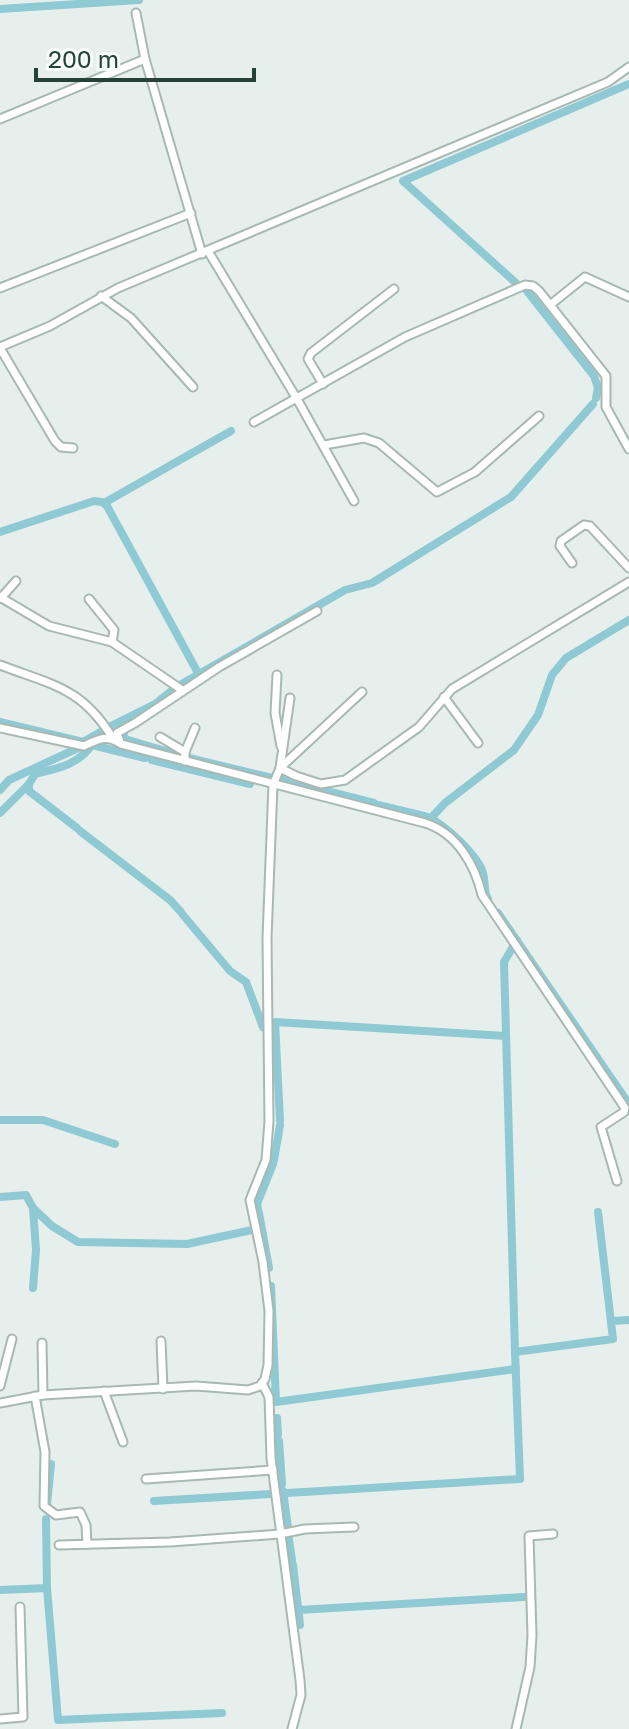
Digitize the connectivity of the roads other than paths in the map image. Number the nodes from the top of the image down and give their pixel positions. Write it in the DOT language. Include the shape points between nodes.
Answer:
graph roads {
  1 [pos="136,13"];
  2 [pos="145,59"];
  3 [pos="629,67"];
  4 [pos="0,119"];
  5 [pos="191,213"];
  6 [pos="205,253"];
  7 [pos="0,288"];
  8 [pos="394,289"];
  9 [pos="101,296"];
  10 [pos="629,297"];
  11 [pos="550,305"];
  12 [pos="0,347"];
  13 [pos="323,384"];
  14 [pos="193,387"];
  15 [pos="297,399"];
  16 [pos="539,416"];
  17 [pos="254,422"];
  18 [pos="324,445"];
  19 [pos="73,448"];
  20 [pos="629,449"];
  21 [pos="354,501"];
  22 [pos="572,563"];
  23 [pos="629,568"];
  24 [pos="16,581"];
  25 [pos="629,582"];
  26 [pos="1,598"];
  27 [pos="89,599"];
  28 [pos="317,611"];
  29 [pos="112,642"];
  30 [pos="0,665"];
  31 [pos="277,675"];
  32 [pos="182,690"];
  33 [pos="362,692"];
  34 [pos="444,697"];
  35 [pos="290,698"];
  36 [pos="0,728"];
  37 [pos="195,728"];
  38 [pos="112,737"];
  39 [pos="160,737"];
  40 [pos="478,743"];
  41 [pos="121,744"];
  42 [pos="282,752"];
  43 [pos="185,757"];
  44 [pos="280,768"];
  45 [pos="273,785"];
  46 [pos="617,1181"];
  47 [pos="12,1339"];
  48 [pos="161,1341"];
  49 [pos="42,1343"];
  50 [pos="262,1383"];
  51 [pos="0,1386"];
  52 [pos="163,1389"];
  53 [pos="104,1391"];
  54 [pos="39,1396"];
  55 [pos="0,1403"];
  56 [pos="123,1442"];
  57 [pos="273,1470"];
  58 [pos="146,1479"];
  59 [pos="354,1527"];
  60 [pos="280,1534"];
  61 [pos="553,1534"];
  62 [pos="87,1544"];
  63 [pos="59,1545"];
  64 [pos="20,1607"];
  65 [pos="0,1719"];
  66 [pos="292,1729"];
  67 [pos="516,1729"];
  1 -- 2 [label="street"];
  2 -- 4 [label="street"];
  2 -- 5 [label="street"];
  3 -- 6 [label="street" via="608,82"];
  5 -- 6 [label="street"];
  5 -- 7 [label="street"];
  6 -- 9 [label="street"];
  6 -- 15 [label="street"];
  8 -- 13 [label="street" via="311,353 308,359"];
  9 -- 12 [label="street"];
  9 -- 14 [label="street" via="131,318"];
  10 -- 11 [label="street" via="585,277"];
  11 -- 13 [label="street" via="539,291 525,285 405,337"];
  11 -- 20 [label="street" via="606,376 606,407"];
  12 -- 19 [label="street" via="55,441"];
  13 -- 15 [label="street"];
  15 -- 17 [label="street"];
  15 -- 18 [label="street"];
  16 -- 18 [label="street" via="475,472 437,492 379,443 364,438"];
  18 -- 21 [label="street"];
  22 -- 23 [label="street" via="561,541 584,525"];
  24 -- 26 [label="street"];
  25 -- 34 [label="street"];
  26 -- 29 [label="street" via="49,626"];
  27 -- 29 [label="street" via="114,630"];
  28 -- 32 [label="street"];
  29 -- 32 [label="street"];
  30 -- 38 [label="street" via="73,693 93,709"];
  31 -- 42 [label="street" via="275,713"];
  32 -- 41 [label="street" via="120,729"];
  33 -- 44 [label="street"];
  34 -- 40 [label="street"];
  34 -- 44 [label="street" via="419,727 345,780 321,784"];
  35 -- 42 [label="street"];
  36 -- 38 [label="street" via="84,746"];
  37 -- 43 [label="street"];
  38 -- 41 [label="street"];
  39 -- 43 [label="street"];
  41 -- 43 [label="street"];
  42 -- 44 [label="street"];
  43 -- 45 [label="street"];
  44 -- 45 [label="street"];
  45 -- 46 [label="street" via="445,832 471,862 482,895 621,1101 624,1112 601,1127"];
  45 -- 50 [label="street" via="269,1121 266,1160 250,1200 269,1311 268,1365"];
  47 -- 51 [label="street"];
  48 -- 52 [label="street"];
  49 -- 54 [label="street"];
  50 -- 52 [label="street" via="248,1390"];
  50 -- 57 [label="street" via="269,1397"];
  52 -- 53 [label="street"];
  53 -- 54 [label="street"];
  53 -- 56 [label="street"];
  54 -- 55 [label="street"];
  54 -- 62 [label="street" via="44,1506 56,1515 80,1512"];
  57 -- 58 [label="street"];
  57 -- 60 [label="street"];
  59 -- 60 [label="street"];
  60 -- 62 [label="street"];
  60 -- 66 [label="street" via="300,1688"];
  61 -- 67 [label="street" via="529,1536 530,1667"];
  62 -- 63 [label="street"];
  64 -- 65 [label="street" via="23,1717"];
}
